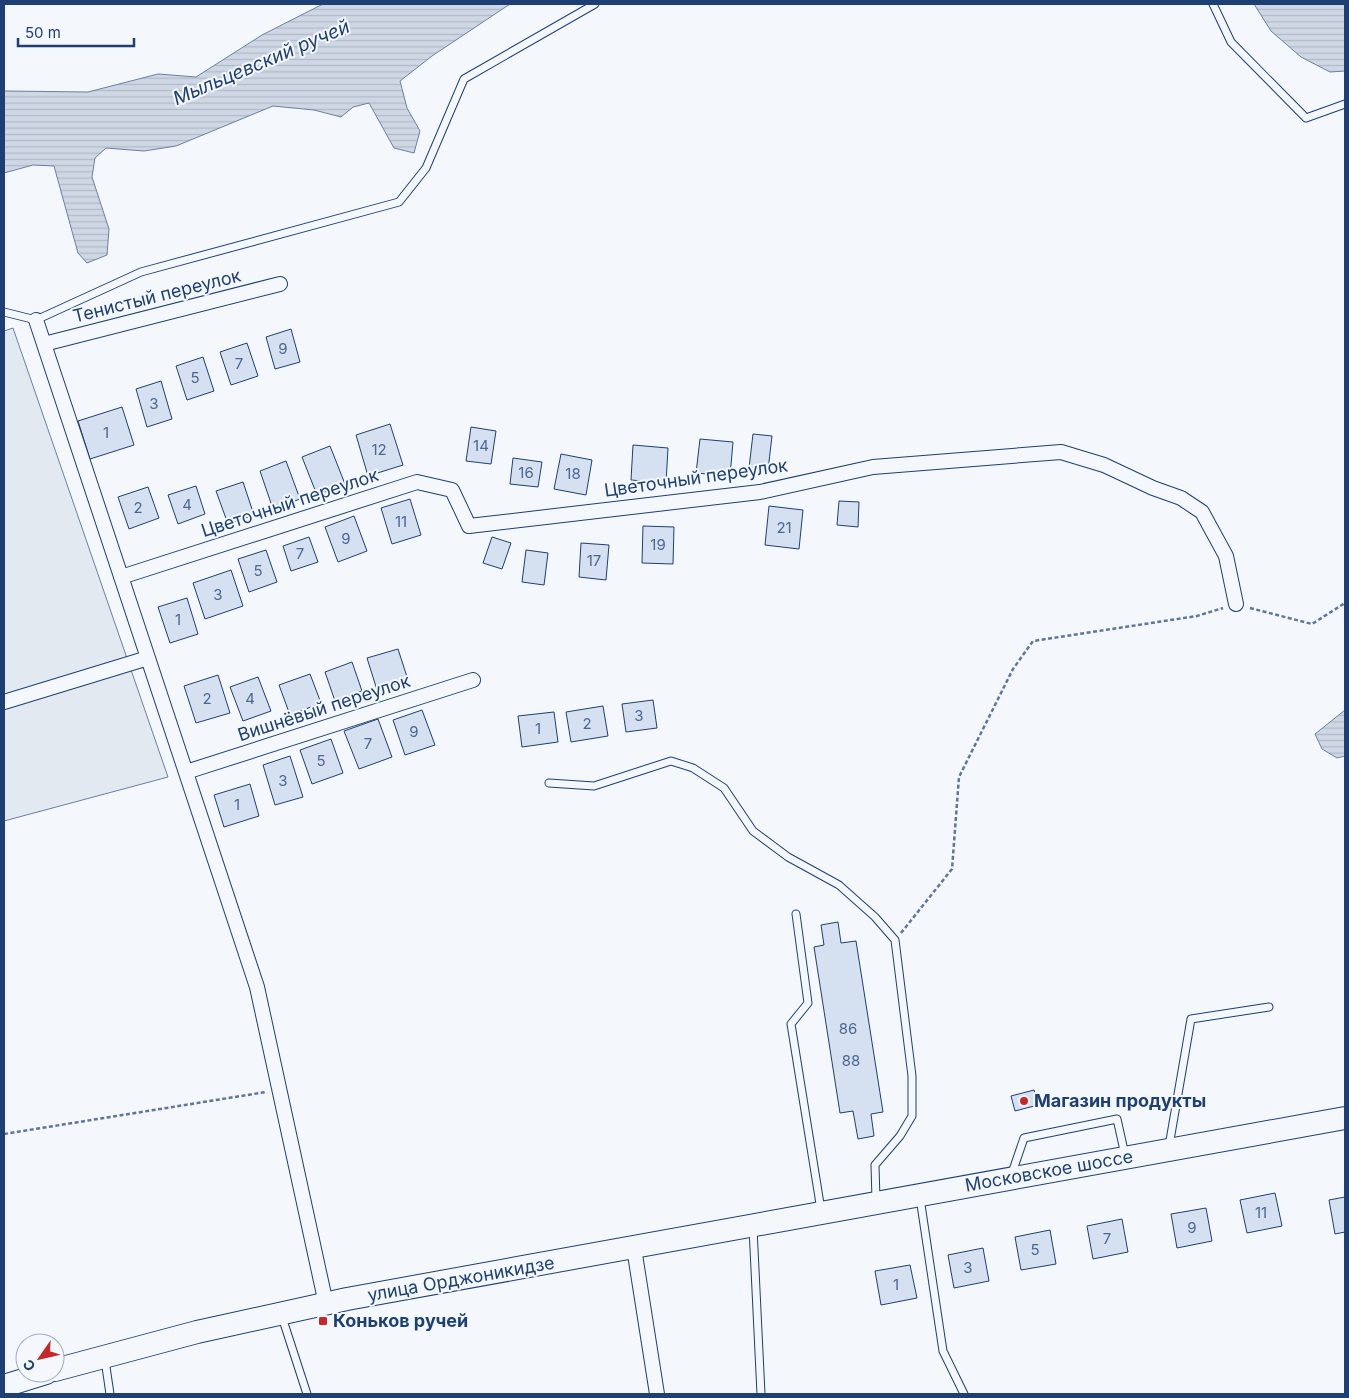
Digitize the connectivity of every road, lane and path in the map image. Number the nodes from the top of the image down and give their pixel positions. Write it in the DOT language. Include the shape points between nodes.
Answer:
graph roads {
  1 [pos="595,4"];
  2 [pos="1213,4"];
  3 [pos="1345,104"];
  4 [pos="280,284"];
  5 [pos="4,312"];
  6 [pos="36,320"];
  7 [pos="44,344"];
  8 [pos="121,577"];
  9 [pos="1345,603"];
  10 [pos="1236,604"];
  11 [pos="148,658"];
  12 [pos="474,680"];
  13 [pos="4,702"];
  14 [pos="186,772"];
  15 [pos="549,783"];
  16 [pos="796,914"];
  17 [pos="895,940"];
  18 [pos="1269,1007"];
  19 [pos="280,1090"];
  20 [pos="1345,1118"];
  21 [pos="4,1134"];
  22 [pos="1169,1150"];
  23 [pos="1126,1157"];
  24 [pos="1010,1178"];
  25 [pos="920,1195"];
  26 [pos="877,1202"];
  27 [pos="822,1212"];
  28 [pos="753,1225"];
  29 [pos="634,1248"];
  30 [pos="326,1304"];
  31 [pos="281,1314"];
  32 [pos="104,1356"];
  33 [pos="65,1367"];
  34 [pos="110,1394"];
  35 [pos="307,1394"];
  36 [pos="657,1394"];
  37 [pos="761,1394"];
  38 [pos="964,1394"];
  1 -- 6 [label="lane" via="464,79 426,168 399,202 141,272"];
  2 -- 3 [label="lane" via="1231,42 1306,118"];
  4 -- 7 [label="street, Тенистый переулок"];
  5 -- 6 [label="lane"];
  6 -- 7 [label="street"];
  7 -- 8 [label="street"];
  8 -- 10 [label="street, Цветочный переулок" via="417,482 452,490 469,526 760,492 873,466 1061,452 1104,465 1181,498 1202,512 1226,556"];
  8 -- 11 [label="street"];
  9 -- 10 [label="path" via="1312,624"];
  10 -- 17 [label="path" via="1197,616 1033,641 1013,669 959,777 952,869"];
  11 -- 13 [label="street"];
  11 -- 14 [label="street"];
  12 -- 14 [label="street, Вишнёвый переулок"];
  14 -- 19 [label="street" via="257,987"];
  15 -- 17 [label="lane" via="594,786 672,760 693,768 724,788 753,831 788,857 839,884"];
  16 -- 27 [label="lane" via="808,1003 791,1024"];
  17 -- 26 [label="lane" via="912,1076 912,1116 875,1165"];
  18 -- 22 [label="lane" via="1192,1019"];
  19 -- 21 [label="path"];
  19 -- 30 [label="street"];
  20 -- 22 [label="main road, Московское шоссе"];
  22 -- 23 [label="main road, Московское шоссе"];
  23 -- 24 [label="main road, Московское шоссе"];
  23 -- 24 [label="lane" via="1118,1119 1024,1138"];
  24 -- 25 [label="main road, Московское шоссе"];
  25 -- 26 [label="main road, Московское шоссе"];
  25 -- 38 [label="lane" via="943,1352"];
  26 -- 27 [label="main road, Московское шоссе"];
  27 -- 28 [label="main road, Московское шоссе"];
  28 -- 29 [label="main road, улица Орджоникидзе"];
  28 -- 37 [label="lane"];
  29 -- 30 [label="main road, улица Орджоникидзе"];
  29 -- 36 [label="street"];
  30 -- 31 [label="main road, улица Орджоникидзе"];
  31 -- 32 [label="main road, улица Орджоникидзе"];
  31 -- 35 [label="lane"];
  32 -- 33 [label="main road, улица Орджоникидзе"];
  32 -- 34 [label="lane"];
}
